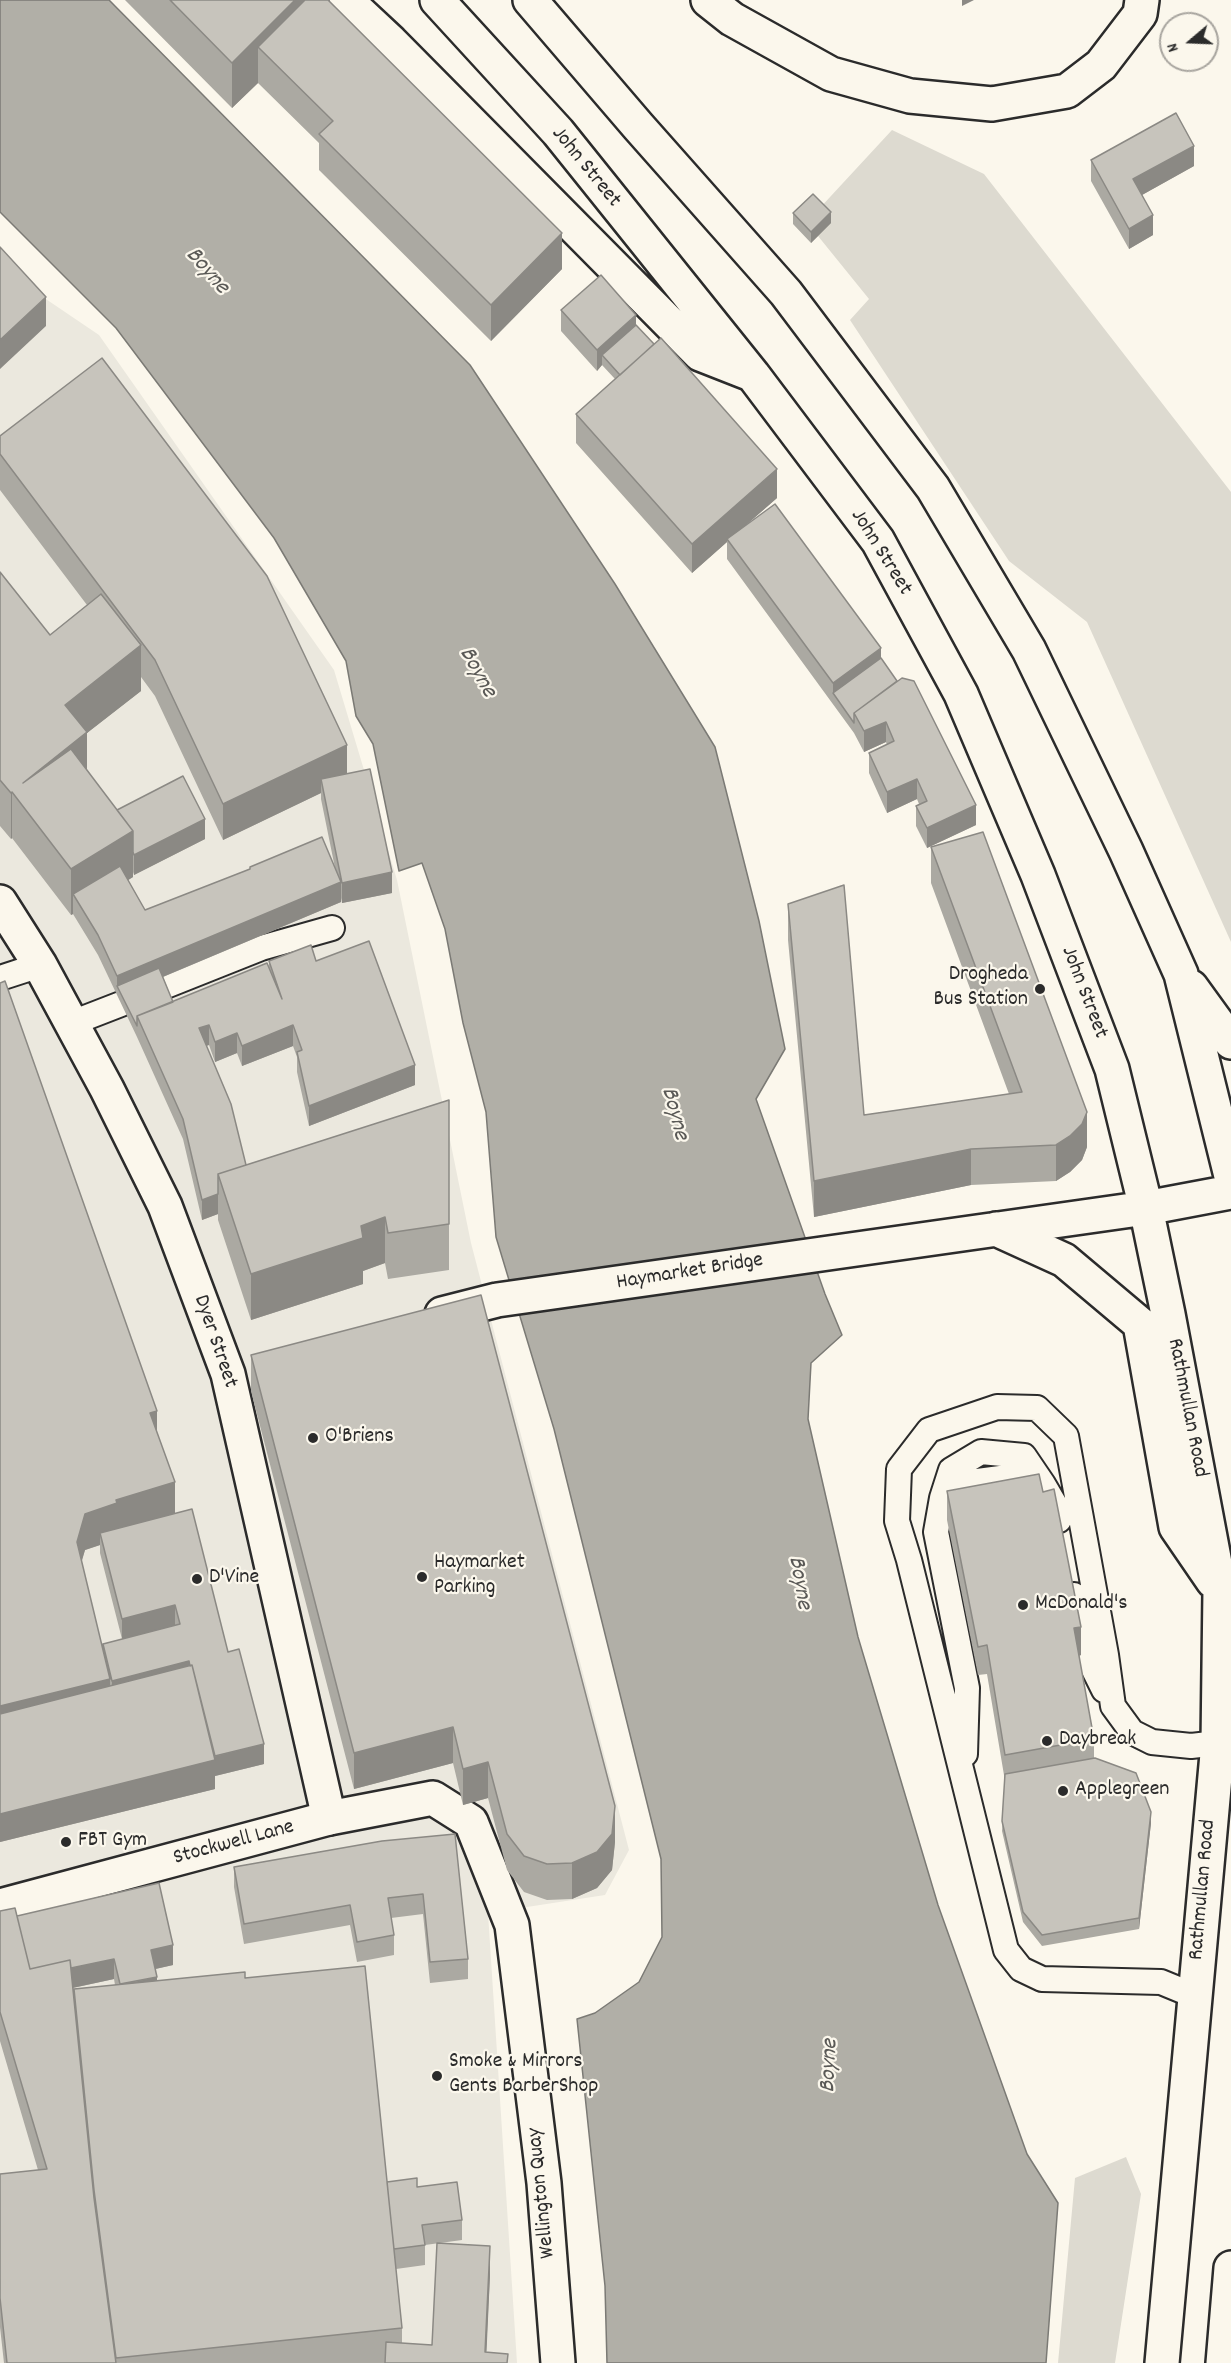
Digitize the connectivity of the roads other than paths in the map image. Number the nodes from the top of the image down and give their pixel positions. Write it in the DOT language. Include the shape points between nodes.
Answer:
graph roads {
  1 [pos="346,0"];
  2 [pos="437,0"];
  3 [pos="530,0"];
  4 [pos="708,0"];
  5 [pos="1142,0"];
  6 [pos="753,375"];
  7 [pos="0,902"];
  8 [pos="332,928"];
  9 [pos="40,965"];
  10 [pos="1181,974"];
  11 [pos="0,978"];
  12 [pos="163,987"];
  13 [pos="121,1004"];
  14 [pos="72,1023"];
  15 [pos="1231,1042"];
  16 [pos="1231,1176"];
  17 [pos="1231,1192"];
  18 [pos="1146,1208"];
  19 [pos="996,1229"];
  20 [pos="408,1323"];
  21 [pos="260,1364"];
  22 [pos="228,1374"];
  23 [pos="1220,1590"];
  24 [pos="1113,1706"];
  25 [pos="1218,1743"];
  26 [pos="964,1783"];
  27 [pos="329,1818"];
  28 [pos="0,1906"];
  29 [pos="1195,1996"];
  30 [pos="1231,2268"];
  31 [pos="558,2363"];
  32 [pos="1162,2363"];
  33 [pos="1223,2363"];
  1 -- 6 [label="main road" via="700,354"];
  2 -- 6 [label="main road, John Street" via="558,132"];
  3 -- 10 [label="main road" via="786,293 933,488 1029,650"];
  4 -- 5 [label="main road" via="732,19 831,74 910,96 992,104 1067,91 1101,65 1140,14"];
  6 -- 18 [label="main road, John Street" via="878,541 961,694 1038,875 1112,1069"];
  7 -- 9 [label="main road, Dyer Street"];
  8 -- 12 [label="lane" via="261,948"];
  9 -- 11 [label="lane"];
  9 -- 14 [label="main road, Dyer Street"];
  10 -- 15 [label="main road"];
  10 -- 16 [label="main road"];
  13 -- 14 [label="lane"];
  14 -- 22 [label="main road, Dyer Street" via="165,1206"];
  17 -- 18 [label="main road, Haymarket Bridge"];
  18 -- 19 [label="main road, Haymarket Bridge"];
  18 -- 23 [label="main road, Rathmullan Road"];
  19 -- 20 [label="main road, Haymarket Bridge" via="497,1300"];
  19 -- 23 [label="main road" via="1064,1260 1140,1324 1176,1527"];
  21 -- 22 [label="main road"];
  22 -- 27 [label="main road, Dyer Street"];
  23 -- 25 [label="main road, Rathmullan Road"];
  24 -- 25 [label="lane" via="1132,1732 1152,1742 1191,1746"];
  24 -- 26 [label="lane" via="1086,1654 1057,1508 1043,1484 1016,1476 970,1482 942,1498 936,1532 967,1688"];
  24 -- 26 [label="lane" via="1066,1436 1037,1408 997,1407 929,1430 899,1469 897,1521"];
  25 -- 29 [label="main road, Rathmullan Road"];
  26 -- 29 [label="lane" via="1006,1950 1021,1969 1042,1979 1161,1982"];
  27 -- 28 [label="main road, Stockwell Lane"];
  27 -- 31 [label="main road, Wellington Quay" via="433,1798 471,1822 512,1925 544,2182"];
  29 -- 32 [label="main road, Rathmullan Road"];
  30 -- 33 [label="main road"];
}
